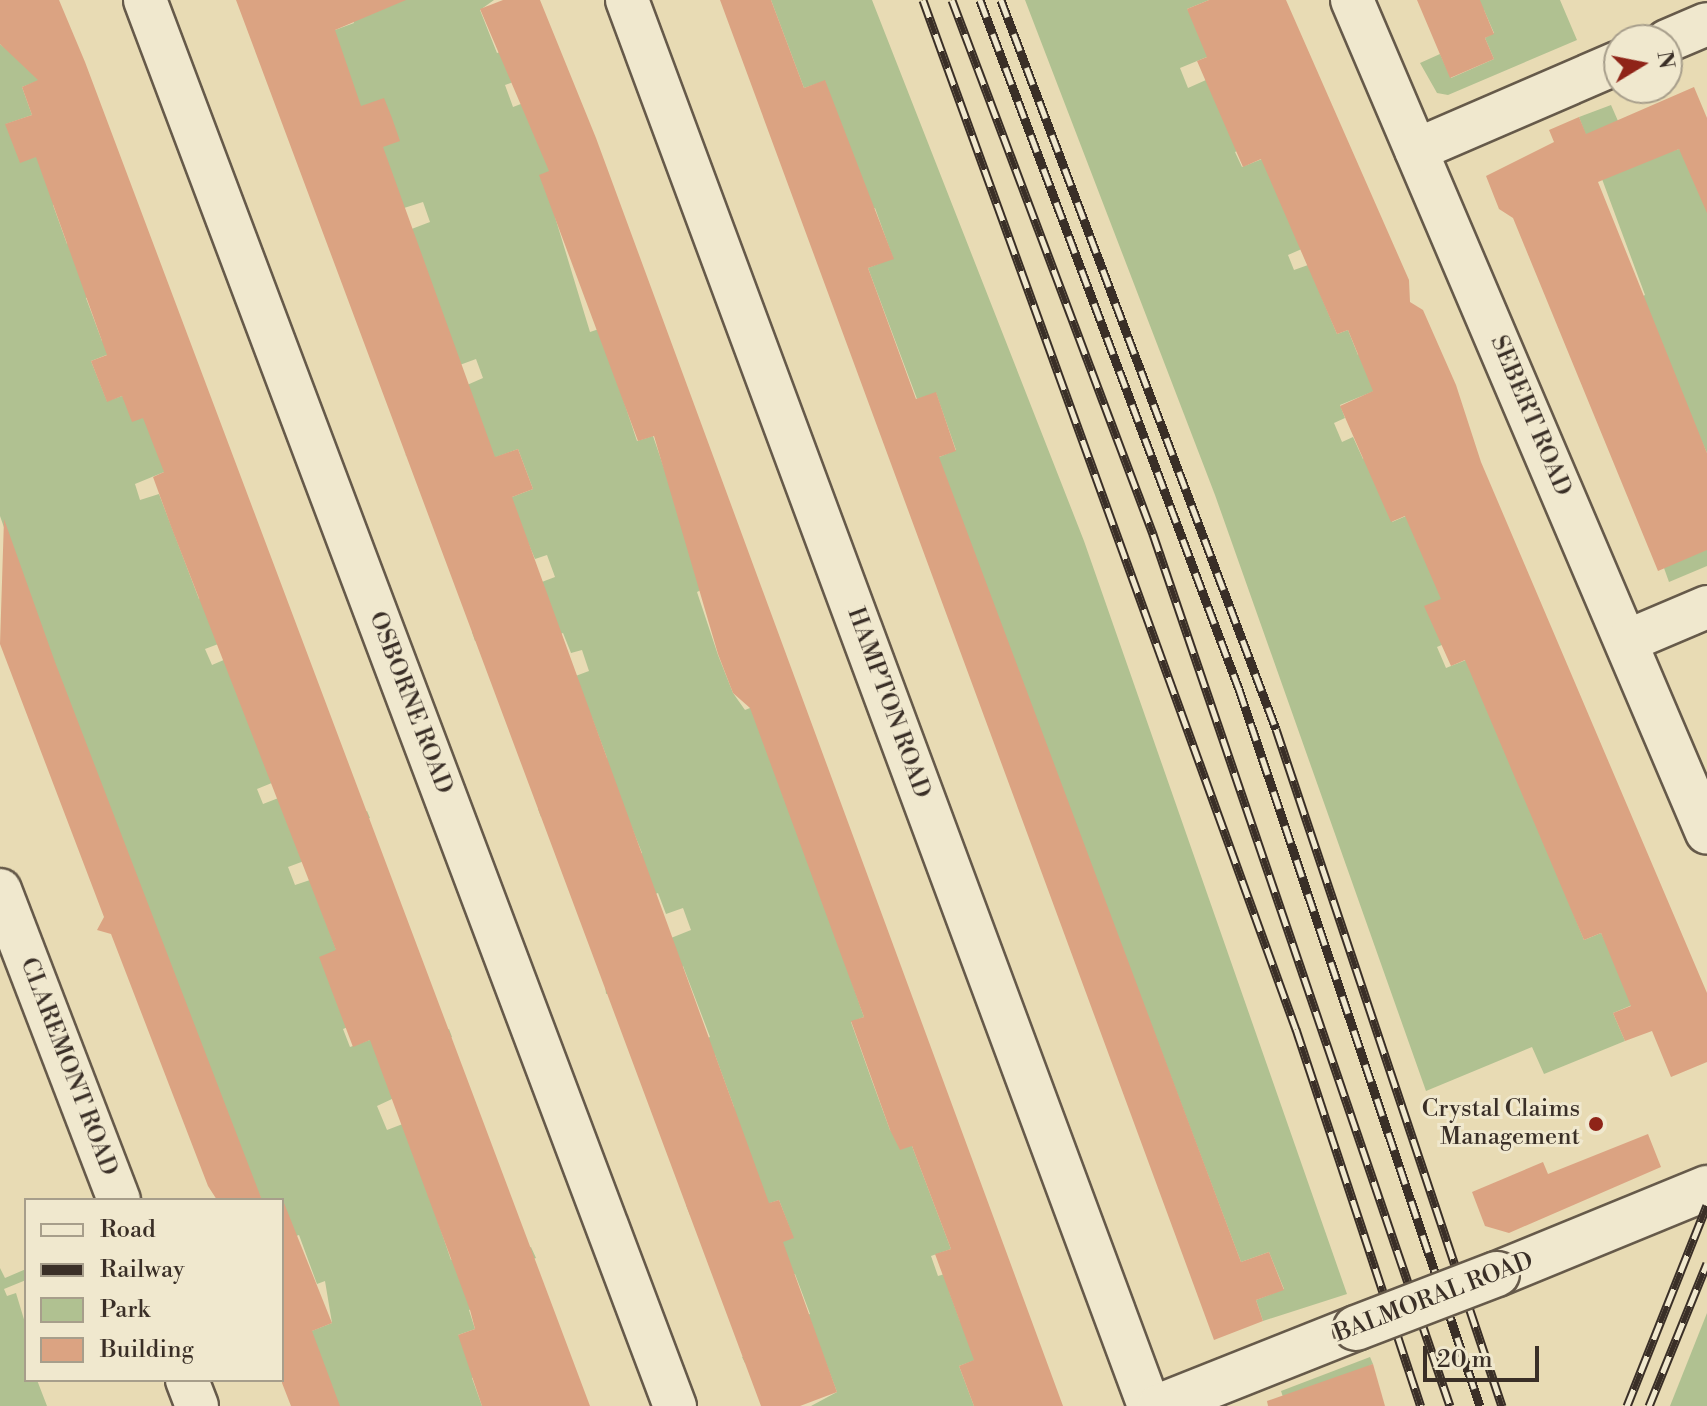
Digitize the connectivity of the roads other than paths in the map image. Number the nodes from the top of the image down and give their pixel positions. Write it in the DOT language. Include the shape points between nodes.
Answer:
graph roads {
  1 [pos="145,0"];
  2 [pos="627,0"];
  3 [pos="1352,0"];
  4 [pos="1707,24"];
  5 [pos="1683,34"];
  6 [pos="1603,69"];
  7 [pos="1416,150"];
  8 [pos="1707,607"];
  9 [pos="1627,641"];
  10 [pos="1707,833"];
  11 [pos="0,890"];
  12 [pos="1707,1188"];
  13 [pos="118,1198"];
  14 [pos="188,1382"];
  15 [pos="197,1406"];
  16 [pos="675,1406"];
  17 [pos="1149,1406"];
  18 [pos="1160,1406"];
  1 -- 16 [label="street, OSBORNE ROAD"];
  2 -- 17 [label="street, HAMPTON ROAD"];
  3 -- 7 [label="street, SEBERT ROAD"];
  4 -- 5 [label="street"];
  6 -- 7 [label="street"];
  7 -- 9 [label="street, SEBERT ROAD"];
  8 -- 9 [label="street"];
  9 -- 10 [label="street, SEBERT ROAD"];
  11 -- 13 [label="street, CLAREMONT ROAD"];
  12 -- 18 [label="street, BALMORAL ROAD, bridge"];
  14 -- 15 [label="street"];
}
